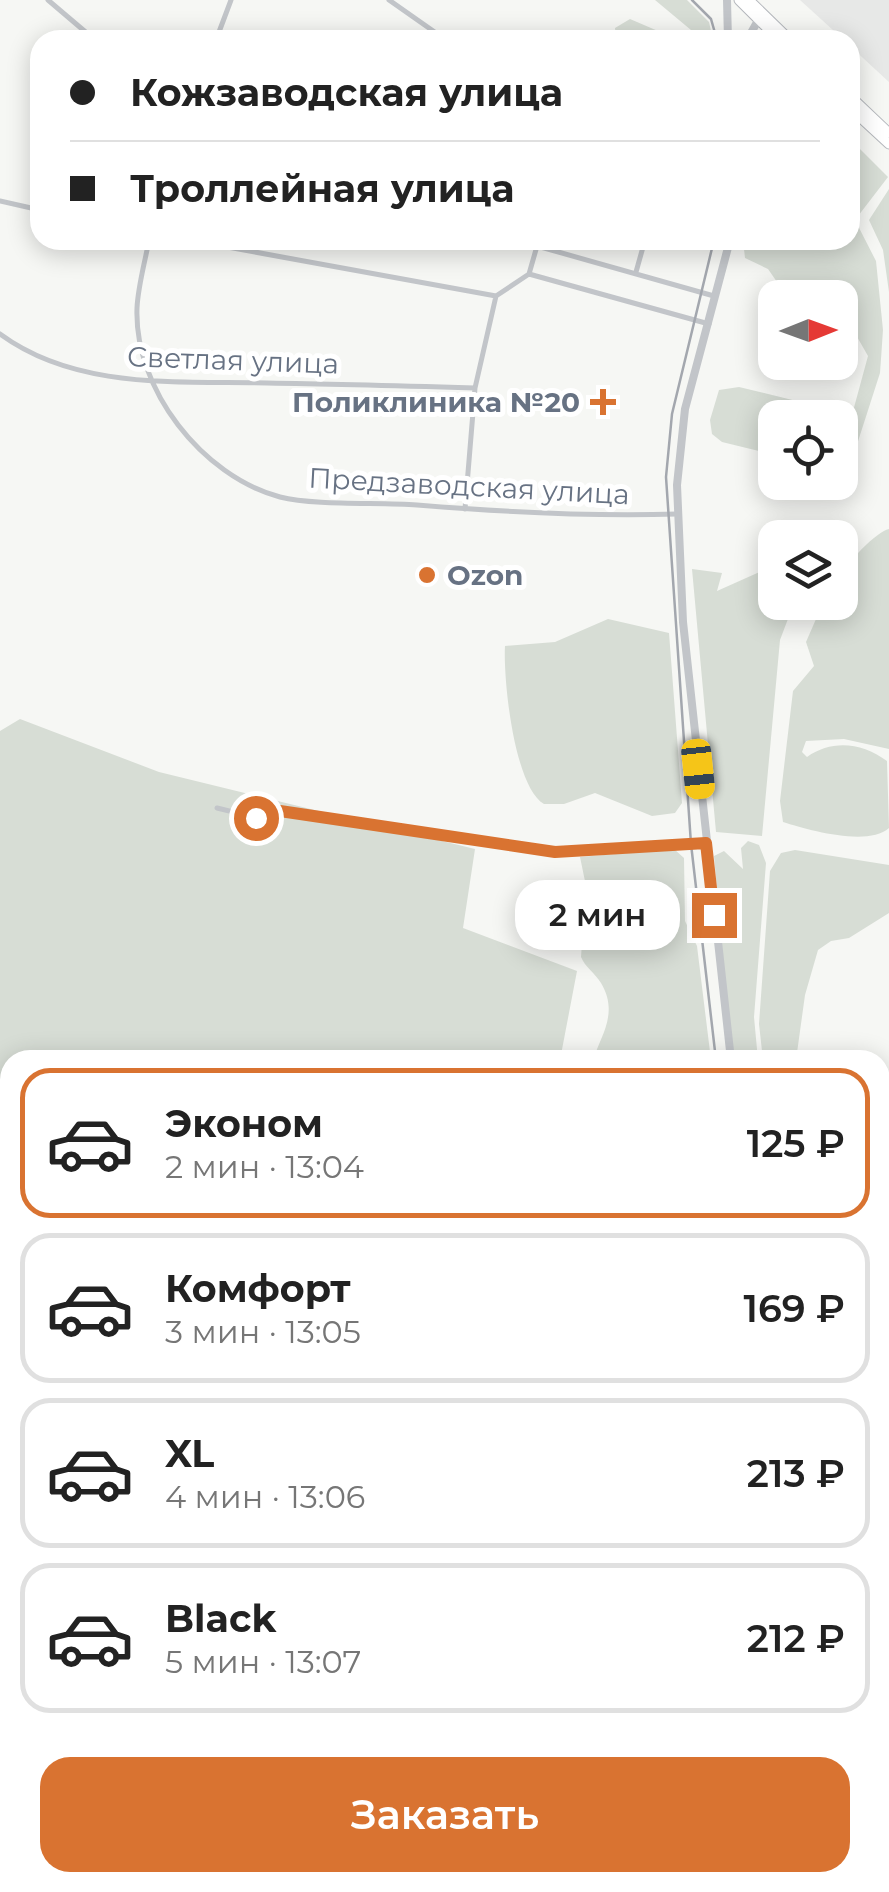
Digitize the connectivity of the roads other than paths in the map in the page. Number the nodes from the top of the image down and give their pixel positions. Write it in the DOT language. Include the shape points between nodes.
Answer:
graph roads {
  1 [pos="48,0"];
  2 [pos="231,0"];
  3 [pos="389,0"];
  4 [pos="727,0"];
  5 [pos="739,0"];
  6 [pos="749,0"];
  7 [pos="761,17"];
  8 [pos="83,30"];
  9 [pos="220,30"];
  10 [pos="432,30"];
  11 [pos="728,30"];
  12 [pos="753,30"];
  13 [pos="771,30"];
  14 [pos="777,30"];
  15 [pos="860,105"];
  16 [pos="860,117"];
  17 [pos="889,133"];
  18 [pos="889,144"];
  19 [pos="0,202"];
  20 [pos="30,208"];
  21 [pos="148,250"];
  22 [pos="243,250"];
  23 [pos="534,250"];
  24 [pos="559,250"];
  25 [pos="643,250"];
  26 [pos="728,250"];
  27 [pos="636,272"];
  28 [pos="529,274"];
  29 [pos="496,296"];
  30 [pos="717,296"];
  31 [pos="709,324"];
  32 [pos="0,334"];
  33 [pos="152,380"];
  34 [pos="475,388"];
  35 [pos="465,509"];
  36 [pos="677,514"];
  37 [pos="218,808"];
  38 [pos="706,843"];
  39 [pos="730,1050"];
  1 -- 8 [label="street"];
  2 -- 9 [label="street"];
  3 -- 10 [label="street"];
  4 -- 11 [label="street"];
  5 -- 7 [label="main road"];
  6 -- 7 [label="main road"];
  7 -- 12 [label="street"];
  7 -- 13 [label="main road"];
  7 -- 14 [label="main road"];
  15 -- 17 [label="main road"];
  16 -- 18 [label="main road"];
  19 -- 20 [label="street"];
  21 -- 33 [label="street, Предзаводская улица" via="137,308"];
  22 -- 29 [label="street"];
  23 -- 28 [label="street"];
  24 -- 27 [label="street"];
  25 -- 27 [label="street"];
  26 -- 30 [label="street"];
  27 -- 30 [label="street"];
  28 -- 29 [label="street"];
  28 -- 31 [label="street"];
  29 -- 34 [label="street"];
  30 -- 31 [label="street"];
  31 -- 36 [label="street" via="682,427"];
  32 -- 33 [label="street, Светлая улица" via="57,364"];
  33 -- 34 [label="street, Светлая улица"];
  33 -- 35 [label="street, Предзаводская улица" via="187,436 212,461 280,497"];
  34 -- 35 [label="street"];
  35 -- 36 [label="street, Предзаводская улица"];
  36 -- 38 [label="street"];
  37 -- 38 [label="street" via="262,819 280,811 555,852"];
  38 -- 39 [label="street"];
}
